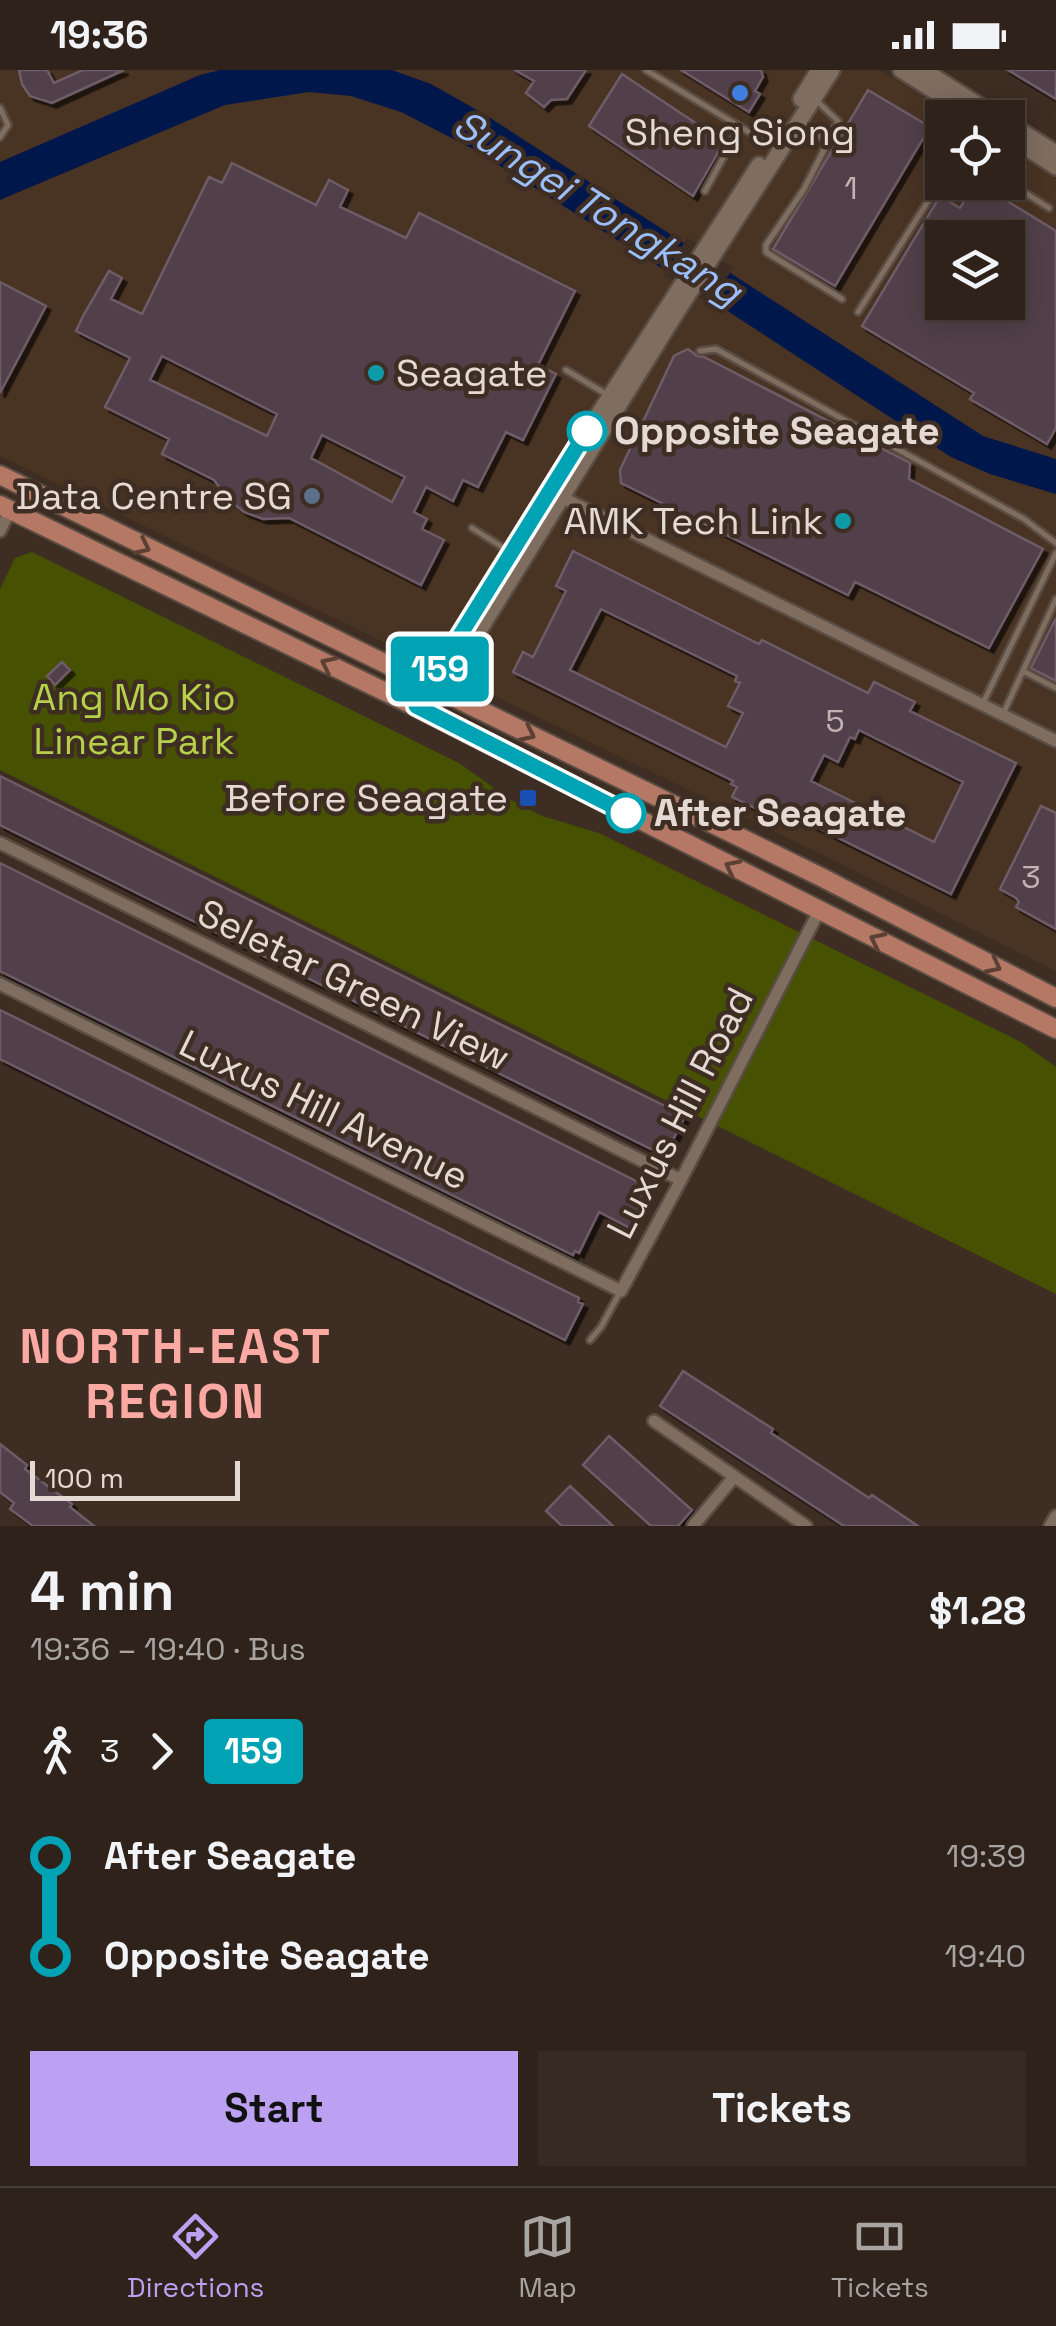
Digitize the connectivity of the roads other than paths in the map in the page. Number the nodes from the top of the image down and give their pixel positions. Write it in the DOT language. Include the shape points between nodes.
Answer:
graph roads {
  1 [pos="646,70"];
  2 [pos="819,70"];
  3 [pos="832,70"];
  4 [pos="901,70"];
  5 [pos="923,70"];
  6 [pos="814,99"];
  7 [pos="956,100"];
  8 [pos="964,100"];
  9 [pos="0,108"];
  10 [pos="798,121"];
  11 [pos="740,128"];
  12 [pos="1025,133"];
  13 [pos="0,137"];
  14 [pos="828,142"];
  15 [pos="1025,147"];
  16 [pos="775,148"];
  17 [pos="1056,152"];
  18 [pos="1056,167"];
  19 [pos="705,190"];
  20 [pos="1025,193"];
  21 [pos="929,200"];
  22 [pos="1050,208"];
  23 [pos="842,299"];
  24 [pos="858,312"];
  25 [pos="700,351"];
  26 [pos="566,370"];
  27 [pos="615,400"];
  28 [pos="0,476"];
  29 [pos="555,493"];
  30 [pos="5,508"];
  31 [pos="472,528"];
  32 [pos="0,531"];
  33 [pos="1056,543"];
  34 [pos="1056,553"];
  35 [pos="517,556"];
  36 [pos="1056,599"];
  37 [pos="1022,671"];
  38 [pos="435,688"];
  39 [pos="1056,688"];
  40 [pos="982,704"];
  41 [pos="422,710"];
  42 [pos="1003,714"];
  43 [pos="1056,741"];
  44 [pos="0,843"];
  45 [pos="819,911"];
  46 [pos="932,934"];
  47 [pos="936,969"];
  48 [pos="0,984"];
  49 [pos="1056,998"];
  50 [pos="1056,1029"];
  51 [pos="682,1180"];
  52 [pos="621,1291"];
  53 [pos="590,1340"];
  54 [pos="654,1421"];
  55 [pos="734,1478"];
  56 [pos="1056,1516"];
  57 [pos="693,1526"];
  58 [pos="806,1526"];
  59 [pos="1050,1526"];
  1 -- 11 [label="lane"];
  2 -- 16 [label="street"];
  3 -- 6 [label="street"];
  4 -- 7 [label="street"];
  5 -- 8 [label="street"];
  6 -- 10 [label="street"];
  6 -- 14 [label="lane" via="838,121"];
  9 -- 13 [label="lane" via="8,125"];
  10 -- 14 [label="lane"];
  10 -- 16 [label="street"];
  11 -- 16 [label="lane"];
  11 -- 19 [label="lane"];
  12 -- 17 [label="street"];
  14 -- 23 [label="lane" via="766,249"];
  15 -- 18 [label="street"];
  16 -- 27 [label="street"];
  20 -- 22 [label="lane"];
  21 -- 24 [label="lane"];
  25 -- 33 [label="lane" via="716,349"];
  26 -- 27 [label="lane"];
  27 -- 29 [label="street"];
  28 -- 38 [label="main road, one-way"];
  29 -- 35 [label="street"];
  29 -- 40 [label="street"];
  30 -- 32 [label="street"];
  41 -- 30 [label="main road, one-way"];
  31 -- 35 [label="lane"];
  34 -- 40 [label="lane"];
  35 -- 38 [label="street"];
  36 -- 37 [label="lane"];
  37 -- 39 [label="lane"];
  37 -- 42 [label="lane"];
  38 -- 41 [label="street"];
  38 -- 46 [label="main road, one-way"];
  40 -- 42 [label="street"];
  45 -- 41 [label="main road, one-way"];
  42 -- 43 [label="street"];
  44 -- 51 [label="street, Seletar Green View"];
  47 -- 45 [label="main road, one-way"];
  45 -- 51 [label="street, Luxus Hill Road"];
  46 -- 47 [label="main road"];
  46 -- 49 [label="main road, one-way"];
  47 -- 50 [label="main road"];
  48 -- 52 [label="street, Luxus Hill Avenue"];
  51 -- 52 [label="street, Luxus Hill Road"];
  52 -- 53 [label="lane, Luxus Hill Road"];
  54 -- 55 [label="street"];
  55 -- 57 [label="street"];
  55 -- 58 [label="street"];
  56 -- 59 [label="street"];
}
